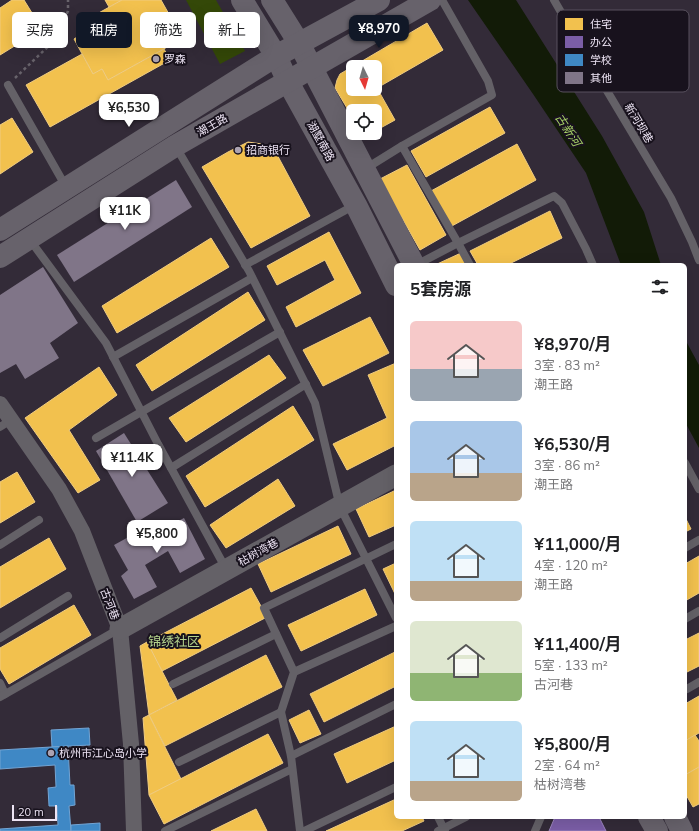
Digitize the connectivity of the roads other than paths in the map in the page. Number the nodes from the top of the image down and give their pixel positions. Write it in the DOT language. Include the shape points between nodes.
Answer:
graph roads {
  1 [pos="242,0"];
  2 [pos="272,0"];
  3 [pos="379,0"];
  4 [pos="430,0"];
  5 [pos="442,0"];
  6 [pos="554,0"];
  7 [pos="560,10"];
  8 [pos="299,43"];
  9 [pos="276,56"];
  10 [pos="312,68"];
  11 [pos="288,82"];
  12 [pos="8,85"];
  13 [pos="608,92"];
  14 [pos="175,146"];
  15 [pos="402,146"];
  16 [pos="364,170"];
  17 [pos="66,188"];
  18 [pos="356,205"];
  19 [pos="0,230"];
  20 [pos="29,239"];
  21 [pos="458,243"];
  22 [pos="0,257"];
  23 [pos="699,260"];
  24 [pos="414,263"];
  25 [pos="419,263"];
  26 [pos="469,263"];
  27 [pos="592,263"];
  28 [pos="246,265"];
  29 [pos="252,278"];
  30 [pos="394,281"];
  31 [pos="280,332"];
  32 [pos="113,357"];
  33 [pos="306,384"];
  34 [pos="0,404"];
  35 [pos="142,412"];
  36 [pos="6,424"];
  37 [pos="96,438"];
  38 [pos="171,468"];
  39 [pos="394,476"];
  40 [pos="688,477"];
  41 [pos="699,489"];
  42 [pos="340,507"];
  43 [pos="39,520"];
  44 [pos="699,540"];
  45 [pos="0,545"];
  46 [pos="394,545"];
  47 [pos="687,547"];
  48 [pos="366,559"];
  49 [pos="226,570"];
  50 [pos="68,596"];
  51 [pos="699,611"];
  52 [pos="394,614"];
  53 [pos="687,617"];
  54 [pos="394,627"];
  55 [pos="120,629"];
  56 [pos="276,634"];
  57 [pos="0,638"];
  58 [pos="294,672"];
  59 [pos="699,682"];
  60 [pos="0,683"];
  61 [pos="173,684"];
  62 [pos="687,689"];
  63 [pos="3,695"];
  64 [pos="394,705"];
  65 [pos="281,712"];
  66 [pos="291,756"];
  67 [pos="179,762"];
  68 [pos="292,769"];
  69 [pos="394,788"];
  70 [pos="439,819"];
  71 [pos="462,819"];
  72 [pos="540,819"];
  73 [pos="651,819"];
  74 [pos="676,819"];
  75 [pos="442,830"];
  76 [pos="134,831"];
  77 [pos="165,831"];
  78 [pos="300,831"];
  79 [pos="304,831"];
  80 [pos="534,831"];
  81 [pos="657,831"];
  82 [pos="682,831"];
  1 -- 9 [label="main road, 湖墅南路"];
  2 -- 8 [label="main road"];
  3 -- 8 [label="main road"];
  4 -- 10 [label="main road, 潮王路"];
  5 -- 15 [label="lane" via="488,81 492,95"];
  6 -- 7 [label="lane, 新河坝巷"];
  8 -- 9 [label="main road"];
  8 -- 10 [label="main road"];
  9 -- 11 [label="main road, 湖墅南路"];
  9 -- 17 [label="main road"];
  10 -- 11 [label="main road, 潮王路"];
  10 -- 16 [label="main road"];
  11 -- 14 [label="main road, 潮王路"];
  11 -- 18 [label="main road, 湖墅南路"];
  12 -- 17 [label="lane"];
  13 -- 23 [label="lane, 新河坝巷" via="671,198"];
  14 -- 20 [label="main road, 潮王路"];
  14 -- 28 [label="lane"];
  15 -- 16 [label="lane"];
  15 -- 21 [label="lane"];
  16 -- 24 [label="main road"];
  17 -- 19 [label="main road"];
  18 -- 28 [label="lane"];
  18 -- 30 [label="main road, 湖墅南路"];
  20 -- 22 [label="main road, 潮王路"];
  20 -- 32 [label="lane" via="106,343"];
  21 -- 25 [label="lane"];
  21 -- 26 [label="lane"];
  21 -- 27 [label="lane" via="554,196 562,203"];
  28 -- 29 [label="lane"];
  29 -- 31 [label="lane"];
  29 -- 32 [label="lane"];
  31 -- 33 [label="lane"];
  31 -- 35 [label="lane"];
  32 -- 35 [label="lane"];
  33 -- 38 [label="lane"];
  33 -- 42 [label="lane" via="315,403"];
  34 -- 36 [label="street, 古河巷"];
  35 -- 37 [label="lane"];
  35 -- 38 [label="lane"];
  36 -- 55 [label="street, 古河巷" via="59,489 82,531"];
  38 -- 49 [label="lane"];
  39 -- 42 [label="street, 枯树湾巷"];
  40 -- 41 [label="lane"];
  42 -- 48 [label="lane"];
  42 -- 49 [label="street, 枯树湾巷"];
  43 -- 45 [label="lane"];
  44 -- 47 [label="lane"];
  46 -- 48 [label="lane"];
  48 -- 52 [label="lane"];
  48 -- 56 [label="lane" via="264,608"];
  49 -- 55 [label="street, 枯树湾巷"];
  50 -- 57 [label="lane"];
  51 -- 53 [label="lane"];
  54 -- 58 [label="lane"];
  55 -- 63 [label="lane"];
  55 -- 76 [label="street, 古河巷" via="131,744"];
  56 -- 58 [label="lane"];
  56 -- 61 [label="lane"];
  58 -- 65 [label="lane"];
  59 -- 62 [label="lane"];
  60 -- 63 [label="lane"];
  64 -- 66 [label="lane"];
  65 -- 66 [label="lane"];
  65 -- 67 [label="lane"];
  66 -- 68 [label="lane"];
  68 -- 77 [label="lane"];
  68 -- 78 [label="lane"];
  69 -- 79 [label="lane"];
  70 -- 75 [label="lane"];
  71 -- 75 [label="lane"];
  72 -- 80 [label="lane"];
  73 -- 81 [label="main road"];
  74 -- 82 [label="main road"];
}
